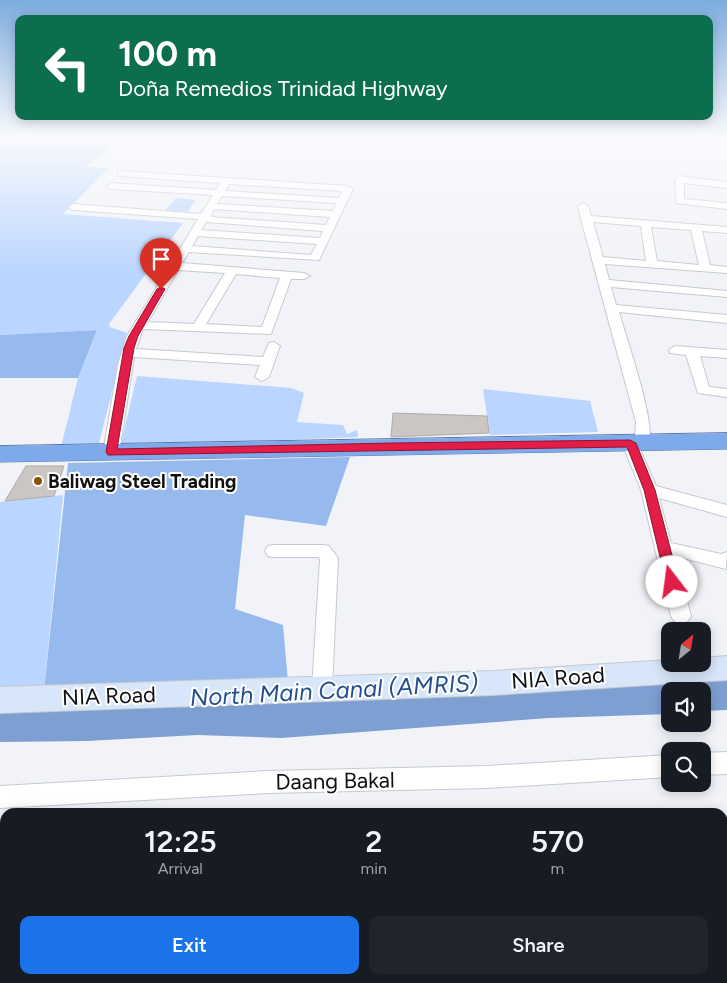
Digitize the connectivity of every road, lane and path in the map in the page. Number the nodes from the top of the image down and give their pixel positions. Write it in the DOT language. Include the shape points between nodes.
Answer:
graph roads {
  1 [pos="113,183"];
  2 [pos="225,183"];
  3 [pos="255,183"];
  4 [pos="679,183"];
  5 [pos="707,183"];
  6 [pos="727,185"];
  7 [pos="220,194"];
  8 [pos="101,197"];
  9 [pos="342,201"];
  10 [pos="212,206"];
  11 [pos="583,206"];
  12 [pos="727,206"];
  13 [pos="73,207"];
  14 [pos="335,214"];
  15 [pos="205,218"];
  16 [pos="586,219"];
  17 [pos="646,224"];
  18 [pos="329,228"];
  19 [pos="696,228"];
  20 [pos="727,230"];
  21 [pos="196,233"];
  22 [pos="322,241"];
  23 [pos="186,249"];
  24 [pos="597,260"];
  25 [pos="652,264"];
  26 [pos="174,266"];
  27 [pos="705,268"];
  28 [pos="232,270"];
  29 [pos="727,270"];
  30 [pos="287,275"];
  31 [pos="304,276"];
  32 [pos="604,283"];
  33 [pos="727,294"];
  34 [pos="611,308"];
  35 [pos="727,319"];
  36 [pos="140,325"];
  37 [pos="198,326"];
  38 [pos="274,346"];
  39 [pos="675,350"];
  40 [pos="692,352"];
  41 [pos="129,353"];
  42 [pos="727,354"];
  43 [pos="268,361"];
  44 [pos="262,377"];
  45 [pos="727,393"];
  46 [pos="727,441"];
  47 [pos="637,443"];
  48 [pos="111,452"];
  49 [pos="0,454"];
  50 [pos="649,490"];
  51 [pos="727,511"];
  52 [pos="663,548"];
  53 [pos="274,551"];
  54 [pos="727,560"];
  55 [pos="681,616"];
  56 [pos="727,668"];
  57 [pos="322,688"];
  58 [pos="0,700"];
  59 [pos="727,763"];
  60 [pos="711,764"];
  61 [pos="661,767"];
  62 [pos="0,797"];
  1 -- 8 [label="street"];
  2 -- 7 [label="street"];
  3 -- 9 [label="street" via="348,189"];
  4 -- 12 [label="street" via="679,201"];
  5 -- 6 [label="street"];
  7 -- 8 [label="street"];
  7 -- 9 [label="street"];
  7 -- 10 [label="street"];
  8 -- 13 [label="street"];
  8 -- 15 [label="street"];
  9 -- 14 [label="street"];
  10 -- 14 [label="street"];
  10 -- 15 [label="street"];
  11 -- 16 [label="street"];
  14 -- 18 [label="street"];
  15 -- 18 [label="street"];
  15 -- 21 [label="street"];
  16 -- 17 [label="street"];
  16 -- 24 [label="street"];
  17 -- 19 [label="street"];
  17 -- 25 [label="street"];
  18 -- 22 [label="street"];
  19 -- 20 [label="street"];
  19 -- 27 [label="street"];
  21 -- 22 [label="street"];
  21 -- 23 [label="street"];
  22 -- 23 [label="street" via="315,258"];
  23 -- 26 [label="street"];
  24 -- 25 [label="street"];
  24 -- 32 [label="street"];
  25 -- 27 [label="street"];
  26 -- 28 [label="street"];
  26 -- 36 [label="street"];
  27 -- 29 [label="street"];
  28 -- 30 [label="street"];
  28 -- 37 [label="street"];
  30 -- 31 [label="street"];
  30 -- 37 [label="street" via="267,331"];
  32 -- 33 [label="street"];
  32 -- 34 [label="street"];
  34 -- 35 [label="street"];
  34 -- 47 [label="street" via="643,422"];
  36 -- 37 [label="street"];
  36 -- 41 [label="street"];
  38 -- 43 [label="street"];
  39 -- 40 [label="street"];
  40 -- 42 [label="street"];
  40 -- 45 [label="street" via="703,390"];
  41 -- 43 [label="street"];
  41 -- 48 [label="street"];
  43 -- 44 [label="street"];
  46 -- 47 [label="highway"];
  47 -- 48 [label="highway"];
  47 -- 50 [label="street"];
  48 -- 49 [label="highway"];
  50 -- 51 [label="street"];
  50 -- 52 [label="street"];
  52 -- 54 [label="street"];
  52 -- 55 [label="street"];
  53 -- 57 [label="street" via="323,551 329,558"];
  56 -- 57 [label="street, NIA Road"];
  57 -- 58 [label="street, NIA Road"];
  59 -- 60 [label="street"];
  61 -- 62 [label="street, Daang Bakal" via="487,778 268,782"];
}
